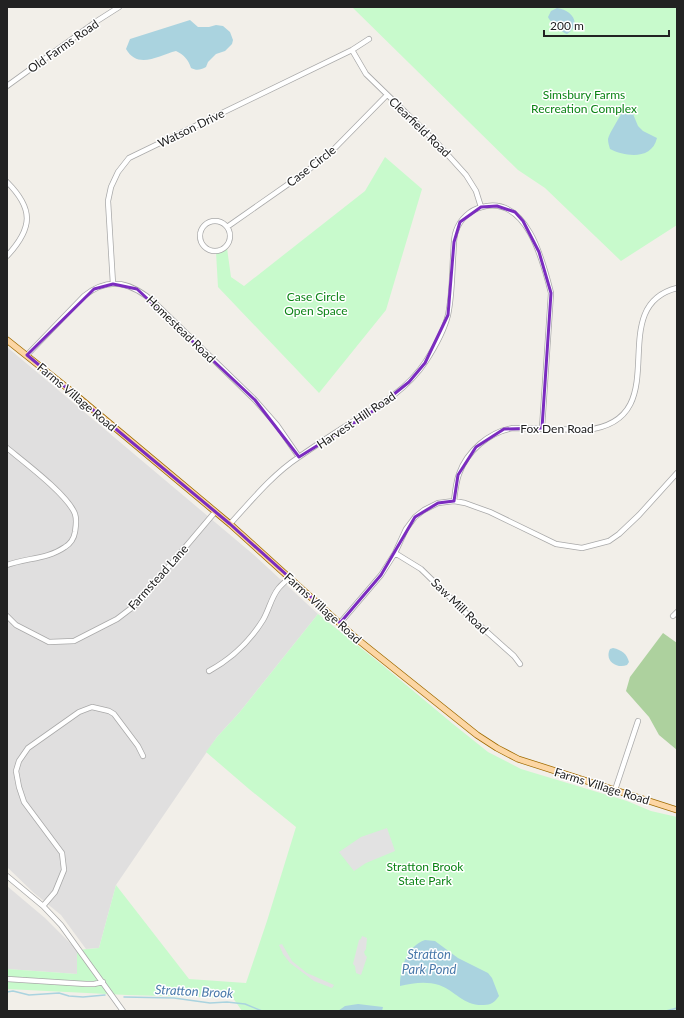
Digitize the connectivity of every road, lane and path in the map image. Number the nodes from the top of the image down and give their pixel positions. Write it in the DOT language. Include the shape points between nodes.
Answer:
graph roads {
  1 [pos="119,7"];
  2 [pos="369,39"];
  3 [pos="352,50"];
  4 [pos="7,86"];
  5 [pos="387,95"];
  6 [pos="7,182"];
  7 [pos="481,207"];
  8 [pos="227,228"];
  9 [pos="7,256"];
  10 [pos="113,284"];
  11 [pos="677,288"];
  12 [pos="7,340"];
  13 [pos="27,355"];
  14 [pos="542,428"];
  15 [pos="7,448"];
  16 [pos="299,457"];
  17 [pos="677,473"];
  18 [pos="454,501"];
  19 [pos="215,512"];
  20 [pos="230,524"];
  21 [pos="395,553"];
  22 [pos="7,565"];
  23 [pos="289,578"];
  24 [pos="677,612"];
  25 [pos="7,616"];
  26 [pos="673,616"];
  27 [pos="340,623"];
  28 [pos="520,664"];
  29 [pos="209,671"];
  30 [pos="638,721"];
  31 [pos="143,756"];
  32 [pos="615,790"];
  33 [pos="677,810"];
  34 [pos="7,876"];
  35 [pos="43,906"];
  36 [pos="7,979"];
  37 [pos="103,982"];
  38 [pos="123,1011"];
  1 -- 4 [label="street, Old Farms Road"];
  2 -- 3 [label="street, Watson Drive"];
  3 -- 5 [label="street, Clearfield Road" via="366,74"];
  3 -- 10 [label="street, Watson Drive" via="129,158 118,172 108,201"];
  5 -- 7 [label="street, Clearfield Road" via="466,175 476,191"];
  5 -- 8 [label="street, Case Circle" via="326,157"];
  6 -- 9 [label="street" via="18,193 27,216 23,234"];
  7 -- 14 [label="street" via="497,206 515,212 523,221 539,252 548,281 551,293"];
  7 -- 16 [label="street, Harvest Hill Road" via="465,217 456,231 448,315 425,363 409,382 373,411"];
  8 -- 8 [label="street" via="218,222 204,226 200,235 202,244 215,251 224,248 229,241"];
  10 -- 13 [label="street, Homestead Road" via="94,289 84,296"];
  10 -- 16 [label="street, Homestead Road" via="137,289 150,299 255,400 277,425"];
  11 -- 14 [label="street, Fox Den Road" via="658,296 650,303 644,314 640,327 636,390 626,411 616,421 598,429"];
  12 -- 13 [label="main road, Farms Village Road"];
  13 -- 19 [label="main road, Farms Village Road"];
  14 -- 18 [label="street, Fox Den Road" via="504,429 476,447 458,475"];
  15 -- 22 [label="street" via="61,494 74,512 76,521 74,537 67,546 42,557"];
  16 -- 20 [label="street, Harvest Hill Road" via="267,483"];
  17 -- 18 [label="street" via="619,534 609,541 582,548 556,544 478,507"];
  18 -- 21 [label="street" via="438,503 415,517 406,529"];
  19 -- 20 [label="main road, Farms Village Road"];
  19 -- 25 [label="street, Farmstead Lane" via="138,603 117,619 74,641 49,642 16,625"];
  20 -- 23 [label="main road, Farms Village Road"];
  21 -- 27 [label="street" via="381,575"];
  21 -- 28 [label="street, Saw Mill Road" via="421,569"];
  23 -- 27 [label="main road, Farms Village Road"];
  23 -- 29 [label="street" via="278,589 251,637 237,652"];
  24 -- 26 [label="street"];
  27 -- 32 [label="main road, Farms Village Road" via="467,727 497,748 518,759"];
  30 -- 32 [label="street"];
  31 -- 35 [label="street" via="114,714 92,707 54,728 28,748 19,761 16,771 18,787 24,802 62,853 64,870 55,892"];
  32 -- 33 [label="main road, Farms Village Road"];
  34 -- 35 [label="street"];
  35 -- 37 [label="street" via="61,925"];
  36 -- 37 [label="street" via="86,984"];
  37 -- 38 [label="street"];
}
